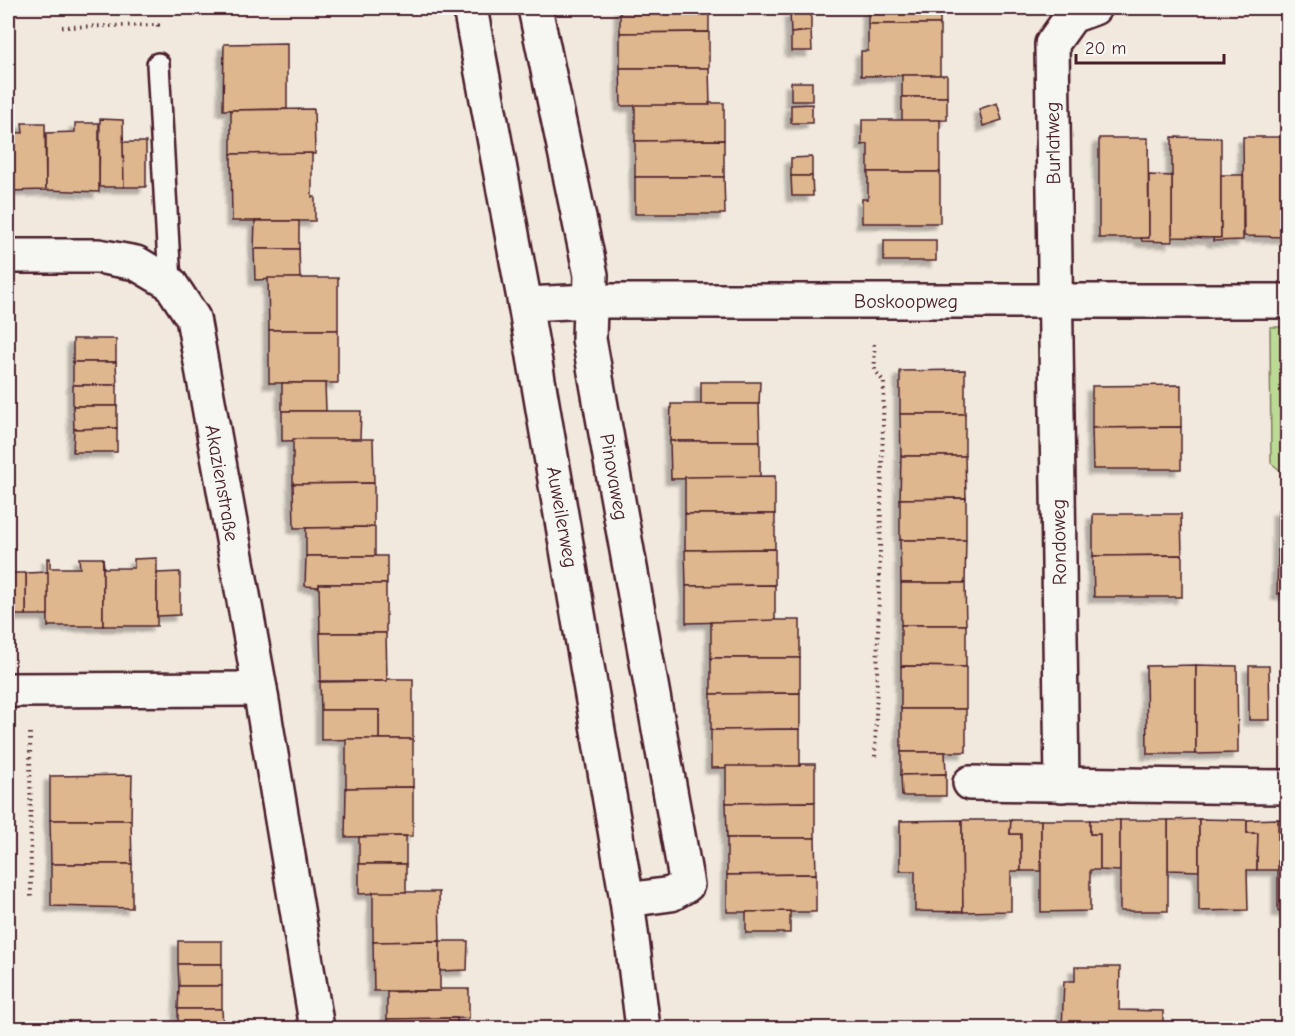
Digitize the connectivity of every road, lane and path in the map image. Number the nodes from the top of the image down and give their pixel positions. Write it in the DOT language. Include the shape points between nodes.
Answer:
graph roads {
  1 [pos="470,8"];
  2 [pos="535,8"];
  3 [pos="1094,8"];
  4 [pos="158,25"];
  5 [pos="62,27"];
  6 [pos="158,64"];
  7 [pos="8,256"];
  8 [pos="170,283"];
  9 [pos="1056,300"];
  10 [pos="873,301"];
  11 [pos="1287,301"];
  12 [pos="591,302"];
  13 [pos="525,304"];
  14 [pos="260,689"];
  15 [pos="19,690"];
  16 [pos="875,759"];
  17 [pos="970,783"];
  18 [pos="1062,785"];
  19 [pos="1287,787"];
  20 [pos="31,900"];
  21 [pos="627,900"];
  22 [pos="317,1029"];
  23 [pos="643,1029"];
  1 -- 13 [label="street, Auweilerweg"];
  2 -- 12 [label="street, Pinovaweg" via="591,275"];
  3 -- 9 [label="street, Burlatweg" via="1072,16 1052,44"];
  4 -- 5 [label="path"];
  6 -- 8 [label="lane"];
  7 -- 8 [label="street, Akazienstraße" via="98,256 136,263"];
  8 -- 14 [label="street, Akazienstraße" via="193,318"];
  9 -- 10 [label="street, Boskoopweg"];
  9 -- 11 [label="street, Boskoopweg"];
  9 -- 18 [label="street, Rondoweg"];
  10 -- 12 [label="street, Boskoopweg"];
  10 -- 16 [label="path" via="875,370 884,382"];
  12 -- 13 [label="street, Boskoopweg"];
  12 -- 21 [label="street, Pinovaweg" via="589,339 687,885 671,894"];
  13 -- 21 [label="street, Auweilerweg"];
  14 -- 15 [label="street"];
  14 -- 22 [label="street, Akazienstraße"];
  15 -- 20 [label="path"];
  17 -- 18 [label="street"];
  18 -- 19 [label="street"];
  21 -- 23 [label="street, Auweilerweg"];
}
